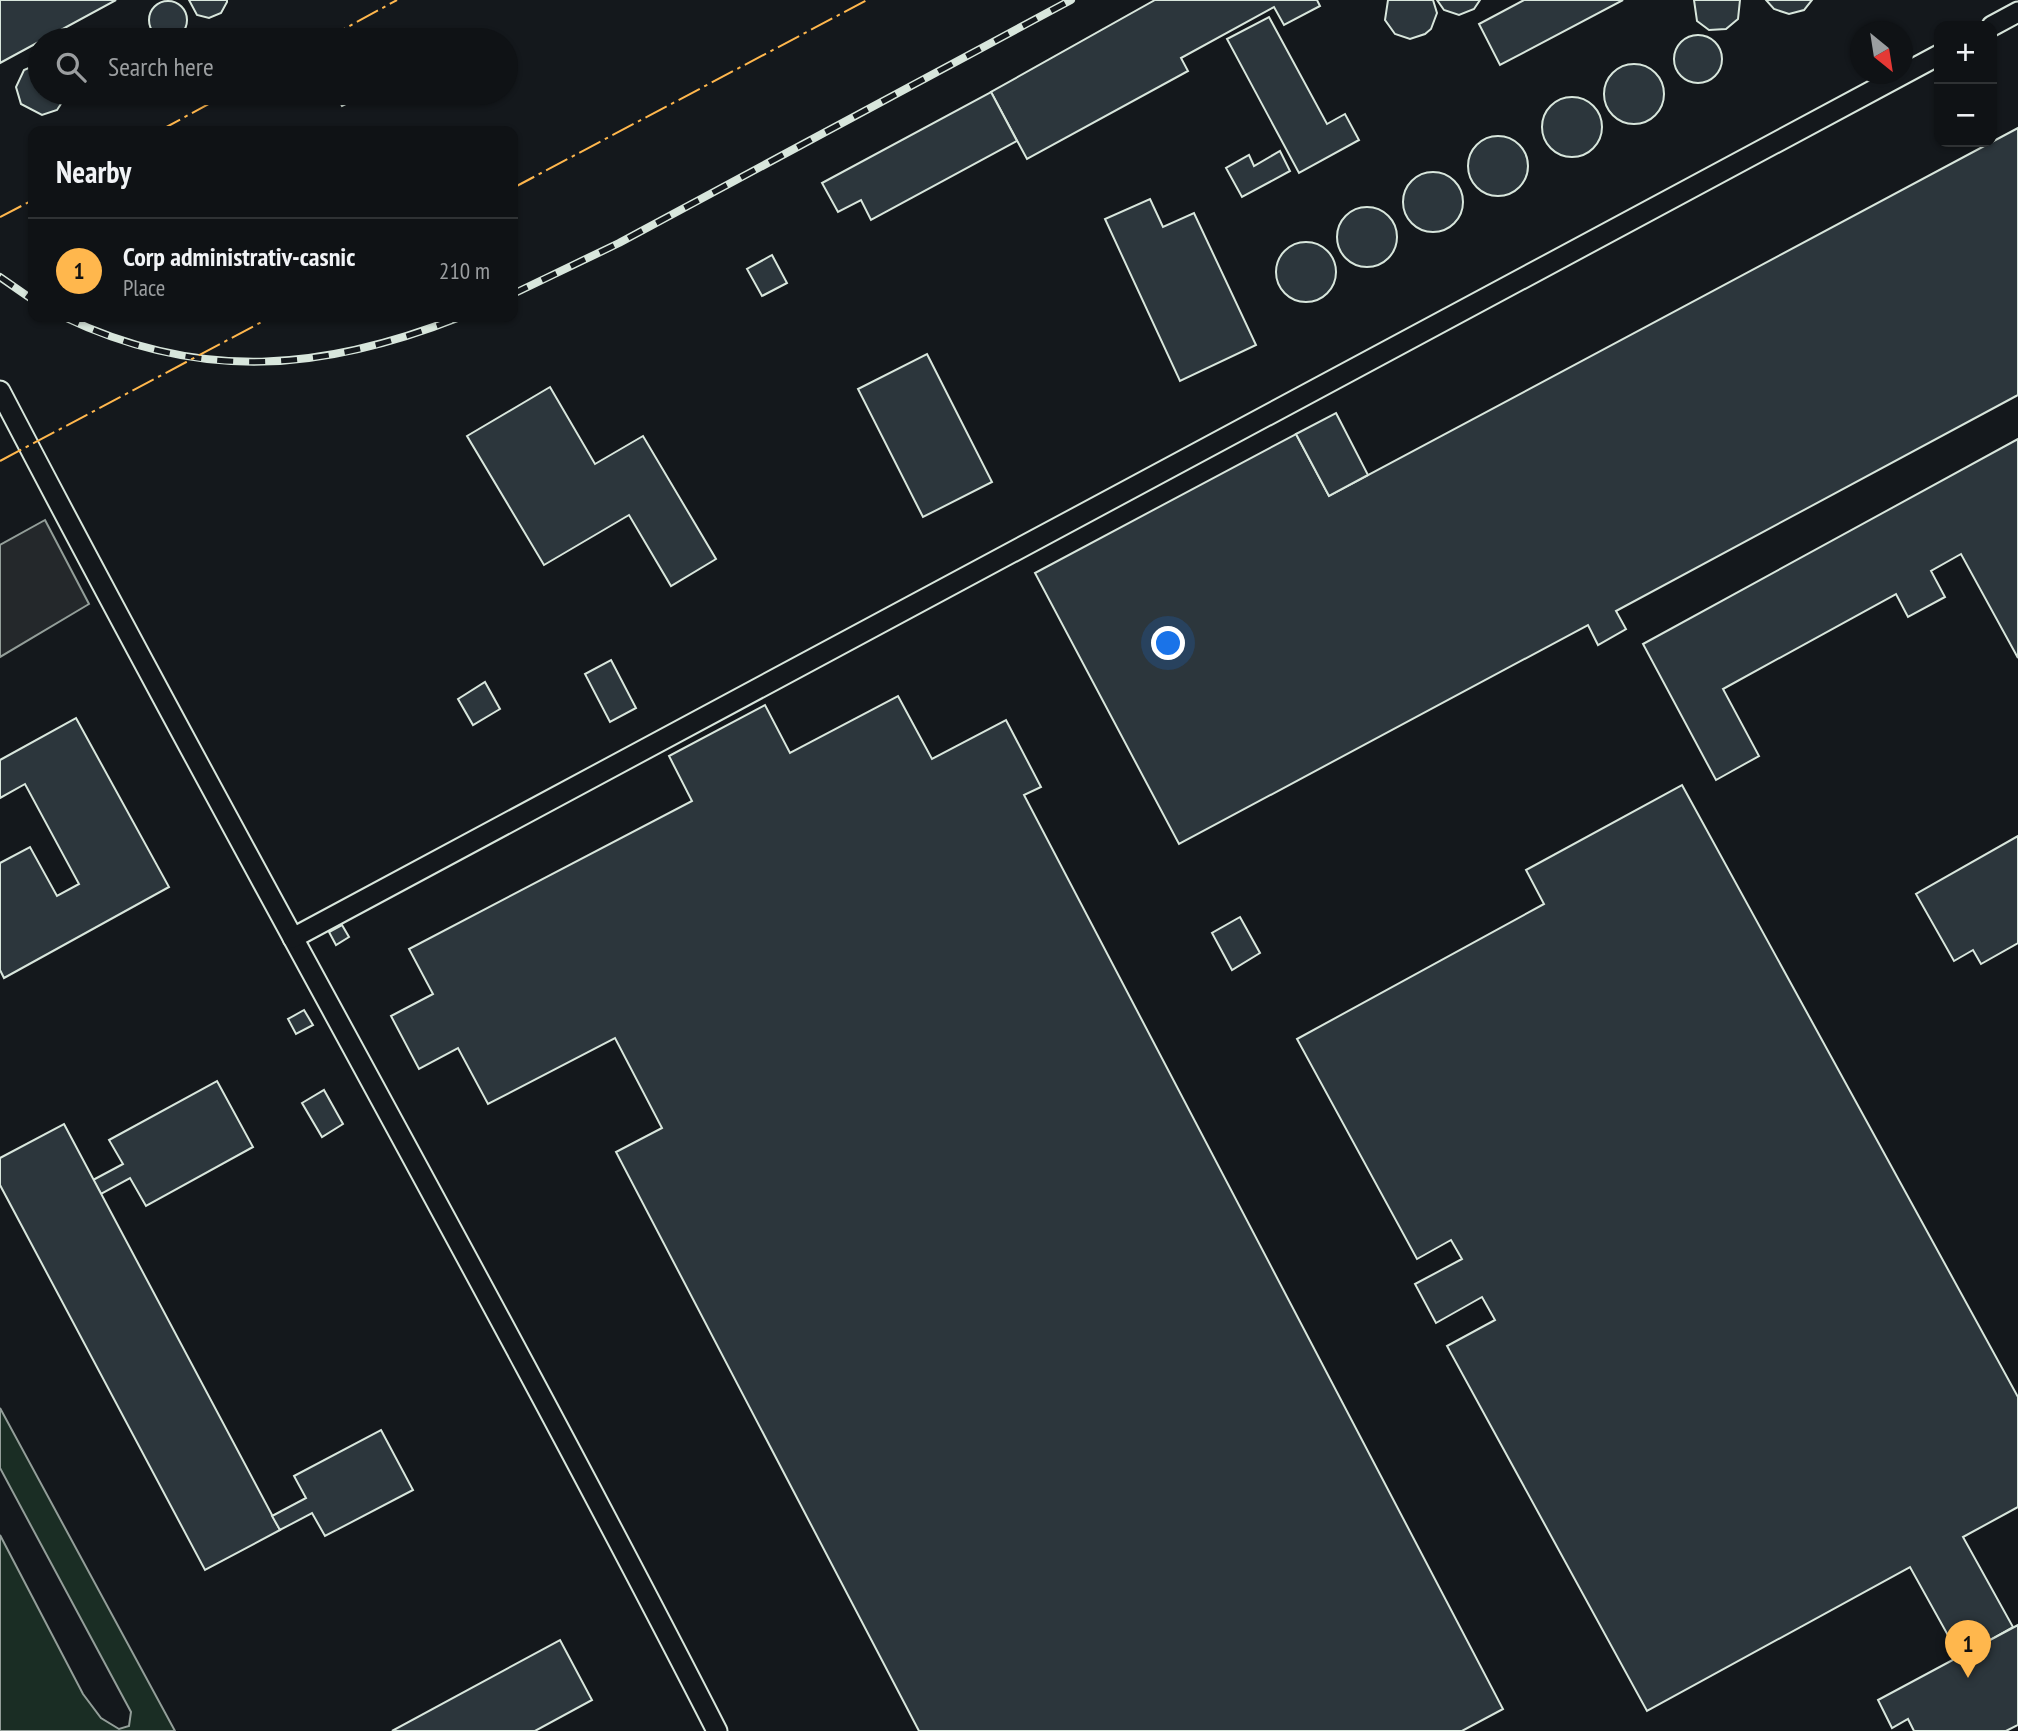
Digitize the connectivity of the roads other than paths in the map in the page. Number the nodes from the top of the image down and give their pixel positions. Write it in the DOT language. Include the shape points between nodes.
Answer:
graph roads {
  1 [pos="2018,12"];
  2 [pos="1997,23"];
  3 [pos="1934,58"];
  4 [pos="0,391"];
  5 [pos="293,938"];
  6 [pos="716,1731"];
  1 -- 2 [label="lane"];
  3 -- 5 [label="lane"];
  4 -- 5 [label="lane"];
  5 -- 6 [label="lane" via="400,1130"];
}
